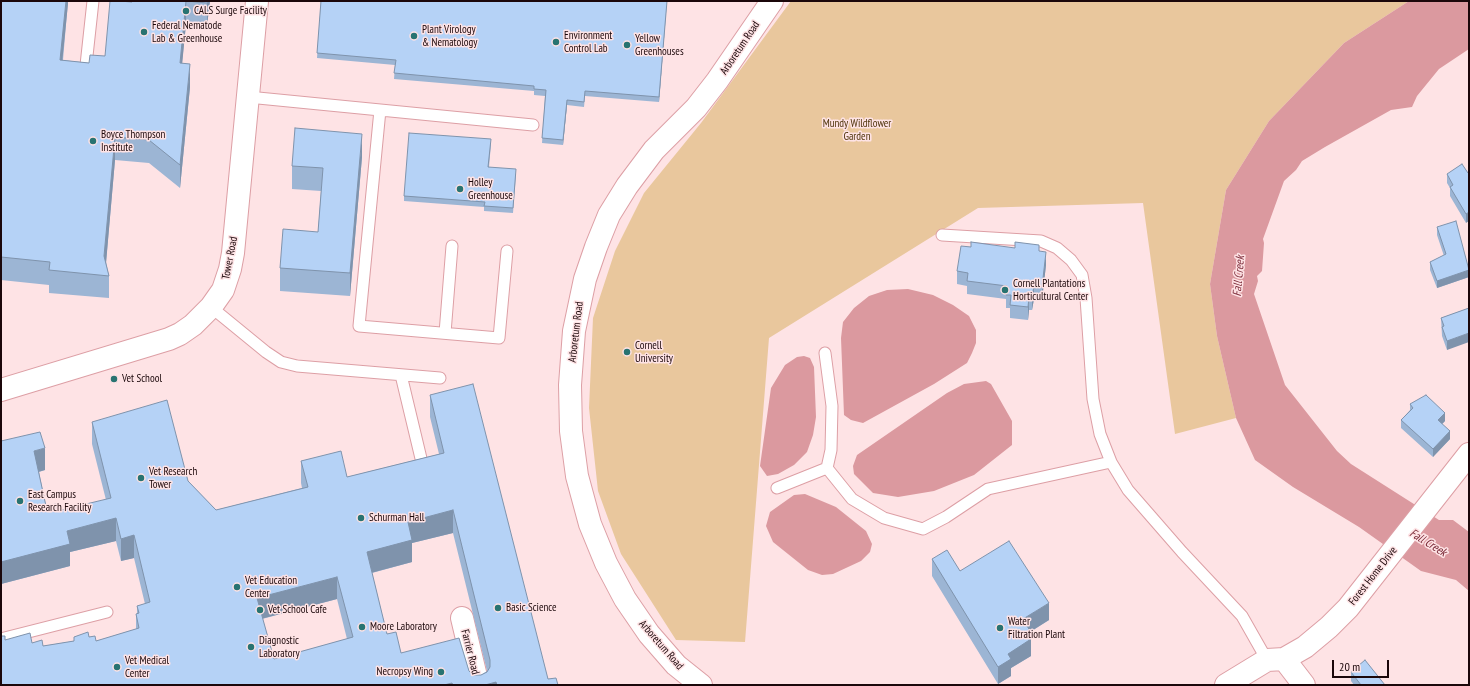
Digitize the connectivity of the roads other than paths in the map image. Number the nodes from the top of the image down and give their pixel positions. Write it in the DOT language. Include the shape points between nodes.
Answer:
graph roads {
  1 [pos="93,1"];
  2 [pos="257,1"];
  3 [pos="772,1"];
  4 [pos="86,66"];
  5 [pos="248,97"];
  6 [pos="380,110"];
  7 [pos="533,125"];
  8 [pos="942,235"];
  9 [pos="452,246"];
  10 [pos="507,252"];
  11 [pos="211,307"];
  12 [pos="445,333"];
  13 [pos="825,353"];
  14 [pos="401,374"];
  15 [pos="440,378"];
  16 [pos="1,390"];
  17 [pos="1469,454"];
  18 [pos="1111,462"];
  19 [pos="827,468"];
  20 [pos="424,471"];
  21 [pos="777,488"];
  22 [pos="107,612"];
  23 [pos="462,618"];
  24 [pos="1,639"];
  25 [pos="1276,660"];
  26 [pos="478,685"];
  27 [pos="701,685"];
  28 [pos="1226,685"];
  29 [pos="1304,685"];
  1 -- 4 [label="lane"];
  2 -- 5 [label="street, Tower Road"];
  3 -- 27 [label="street, Arboretum Road" via="717,81 696,108 654,150 609,215 585,279 574,331 570,385 571,431 577,476 590,524 625,600 676,666"];
  5 -- 6 [label="lane"];
  5 -- 11 [label="street, Tower Road" via="230,269 222,290"];
  6 -- 7 [label="lane"];
  6 -- 12 [label="lane" via="360,326"];
  8 -- 18 [label="lane" via="1041,241 1057,248 1071,260 1082,275 1093,399 1100,434"];
  9 -- 12 [label="lane"];
  10 -- 12 [label="lane" via="499,338"];
  11 -- 14 [label="lane" via="282,362 297,366"];
  11 -- 16 [label="street, Tower Road" via="180,334 159,343"];
  13 -- 19 [label="lane" via="832,406 831,450"];
  14 -- 15 [label="lane"];
  14 -- 20 [label="lane"];
  17 -- 25 [label="street, Forest Home Drive" via="1348,608 1305,647"];
  18 -- 19 [label="lane" via="988,488 946,517 923,529 884,518 852,499"];
  18 -- 25 [label="lane" via="1128,490 1242,616"];
  19 -- 21 [label="lane"];
  22 -- 24 [label="lane"];
  23 -- 26 [label="street, Farrier Road"];
  25 -- 28 [label="street, Forest Home Drive"];
  25 -- 29 [label="street"];
}
